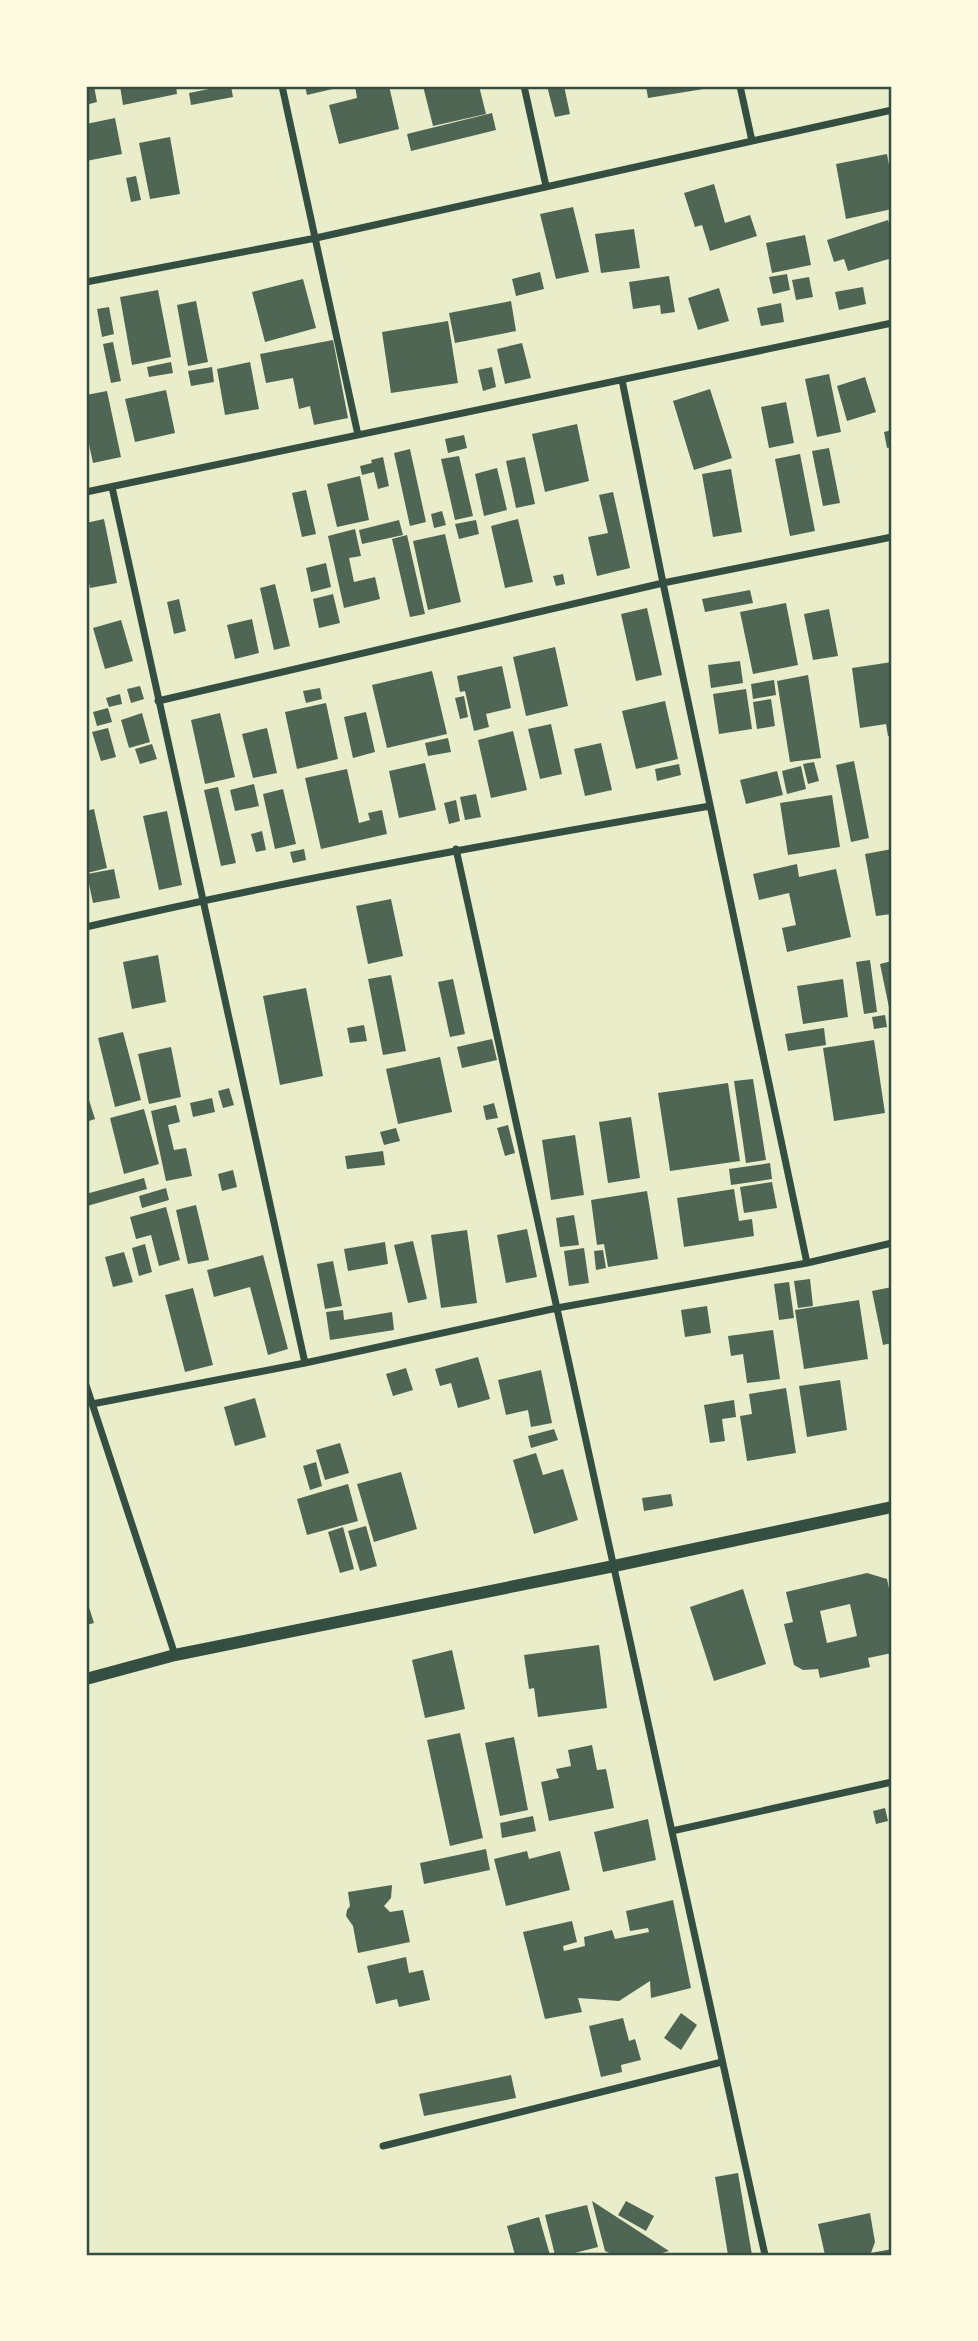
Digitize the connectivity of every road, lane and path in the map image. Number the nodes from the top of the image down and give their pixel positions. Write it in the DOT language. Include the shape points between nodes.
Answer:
graph roads {
  1 [pos="282,86"];
  2 [pos="524,86"];
  3 [pos="740,86"];
  4 [pos="892,110"];
  5 [pos="752,141"];
  6 [pos="546,186"];
  7 [pos="316,238"];
  8 [pos="86,282"];
  9 [pos="892,323"];
  10 [pos="622,380"];
  11 [pos="358,435"];
  12 [pos="112,487"];
  13 [pos="86,492"];
  14 [pos="892,537"];
  15 [pos="663,583"];
  16 [pos="158,701"];
  17 [pos="710,806"];
  18 [pos="456,849"];
  19 [pos="202,900"];
  20 [pos="86,927"];
  21 [pos="892,1243"];
  22 [pos="807,1263"];
  23 [pos="557,1308"];
  24 [pos="305,1363"];
  25 [pos="86,1385"];
  26 [pos="92,1404"];
  27 [pos="892,1507"];
  28 [pos="614,1566"];
  29 [pos="175,1655"];
  30 [pos="86,1679"];
  31 [pos="892,1782"];
  32 [pos="672,1831"];
  33 [pos="722,2062"];
  34 [pos="383,2146"];
  35 [pos="765,2255"];
  1 -- 7 [label="street"];
  2 -- 6 [label="street"];
  3 -- 5 [label="street"];
  4 -- 5 [label="street"];
  5 -- 6 [label="street"];
  6 -- 7 [label="street"];
  7 -- 8 [label="street"];
  7 -- 11 [label="street"];
  9 -- 10 [label="street"];
  10 -- 11 [label="street"];
  10 -- 15 [label="street"];
  11 -- 12 [label="street"];
  12 -- 13 [label="street"];
  12 -- 16 [label="street"];
  14 -- 15 [label="street"];
  15 -- 16 [label="street"];
  15 -- 17 [label="street"];
  16 -- 19 [label="street"];
  17 -- 18 [label="street"];
  17 -- 22 [label="street"];
  18 -- 19 [label="street"];
  18 -- 23 [label="street"];
  19 -- 20 [label="street"];
  19 -- 24 [label="street"];
  21 -- 22 [label="street"];
  22 -- 23 [label="street"];
  23 -- 24 [label="street"];
  23 -- 28 [label="street"];
  24 -- 26 [label="street"];
  25 -- 26 [label="street"];
  26 -- 29 [label="street"];
  27 -- 28 [label="street"];
  28 -- 29 [label="street"];
  28 -- 32 [label="street"];
  29 -- 30 [label="street"];
  31 -- 32 [label="street"];
  32 -- 33 [label="street"];
  33 -- 34 [label="street"];
  33 -- 35 [label="street"];
}
